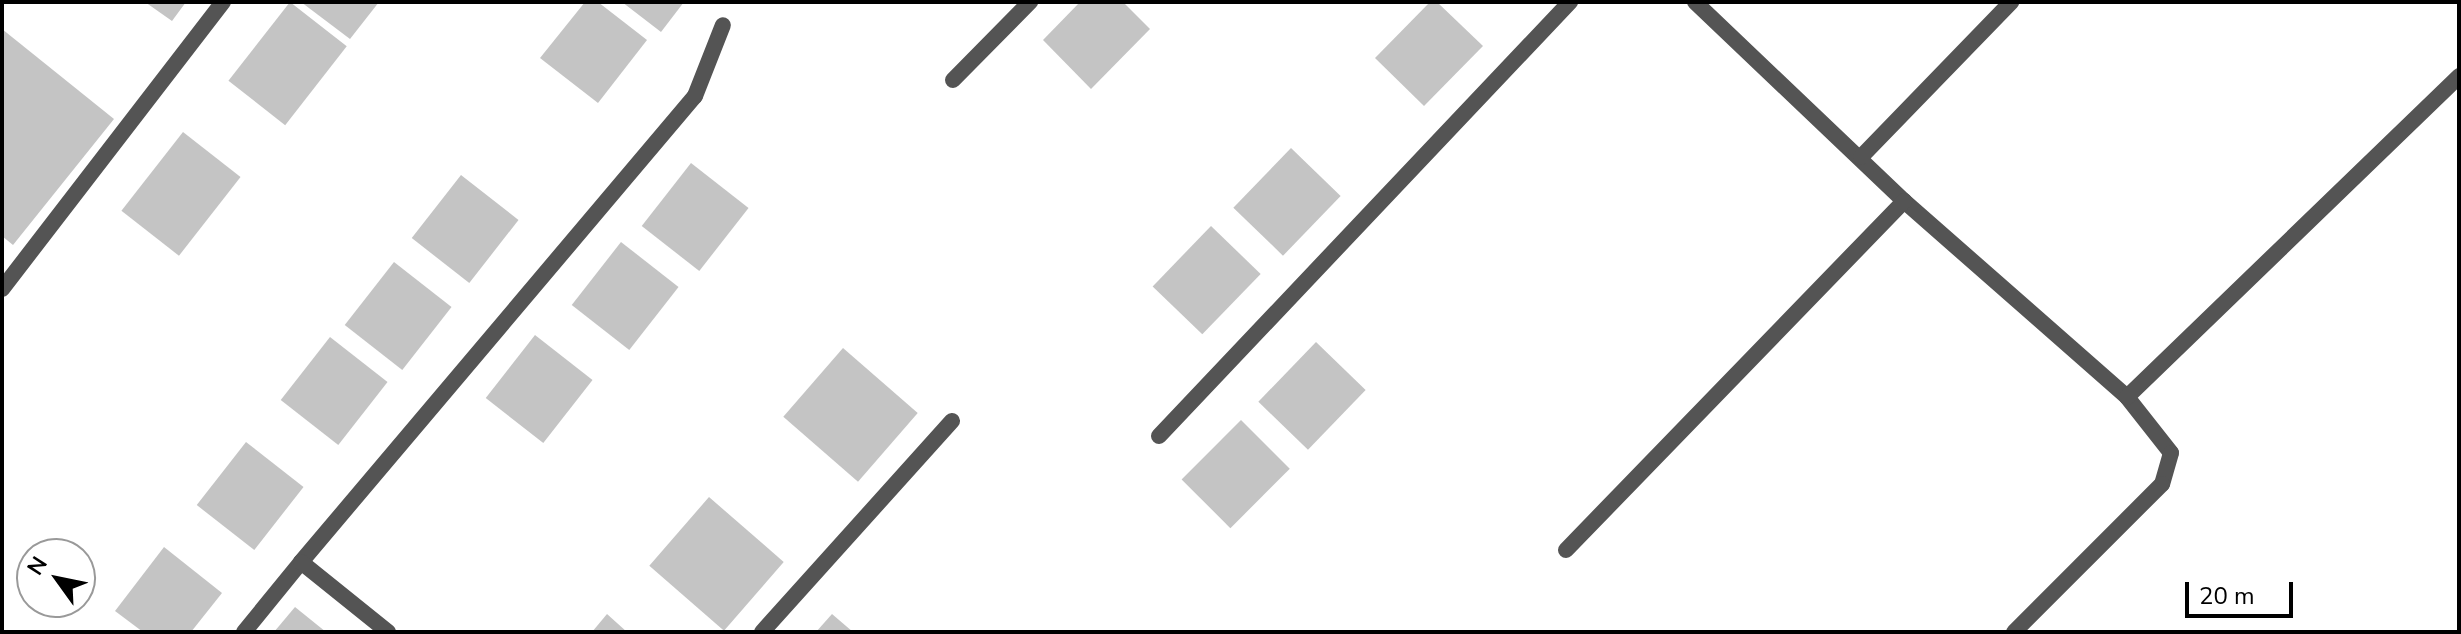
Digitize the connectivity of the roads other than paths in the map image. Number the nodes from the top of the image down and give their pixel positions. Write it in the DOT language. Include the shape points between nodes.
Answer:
graph roads {
  1 [pos="223,2"];
  2 [pos="1030,2"];
  3 [pos="1570,2"];
  4 [pos="1695,2"];
  5 [pos="2011,2"];
  6 [pos="723,25"];
  7 [pos="2459,76"];
  8 [pos="953,80"];
  9 [pos="1861,157"];
  10 [pos="1904,201"];
  11 [pos="2,289"];
  12 [pos="2127,397"];
  13 [pos="952,421"];
  14 [pos="1159,436"];
  15 [pos="1566,550"];
  16 [pos="301,562"];
  17 [pos="244,632"];
  18 [pos="388,632"];
  19 [pos="762,632"];
  20 [pos="2014,632"];
  1 -- 11 [label="street"];
  2 -- 8 [label="street"];
  3 -- 14 [label="street"];
  4 -- 9 [label="street"];
  5 -- 9 [label="street"];
  6 -- 16 [label="street" via="695,96"];
  7 -- 12 [label="street"];
  9 -- 10 [label="street"];
  10 -- 12 [label="street"];
  10 -- 15 [label="street"];
  12 -- 20 [label="street" via="2171,453 2162,484"];
  13 -- 19 [label="street"];
  16 -- 17 [label="street"];
  16 -- 18 [label="street"];
}
